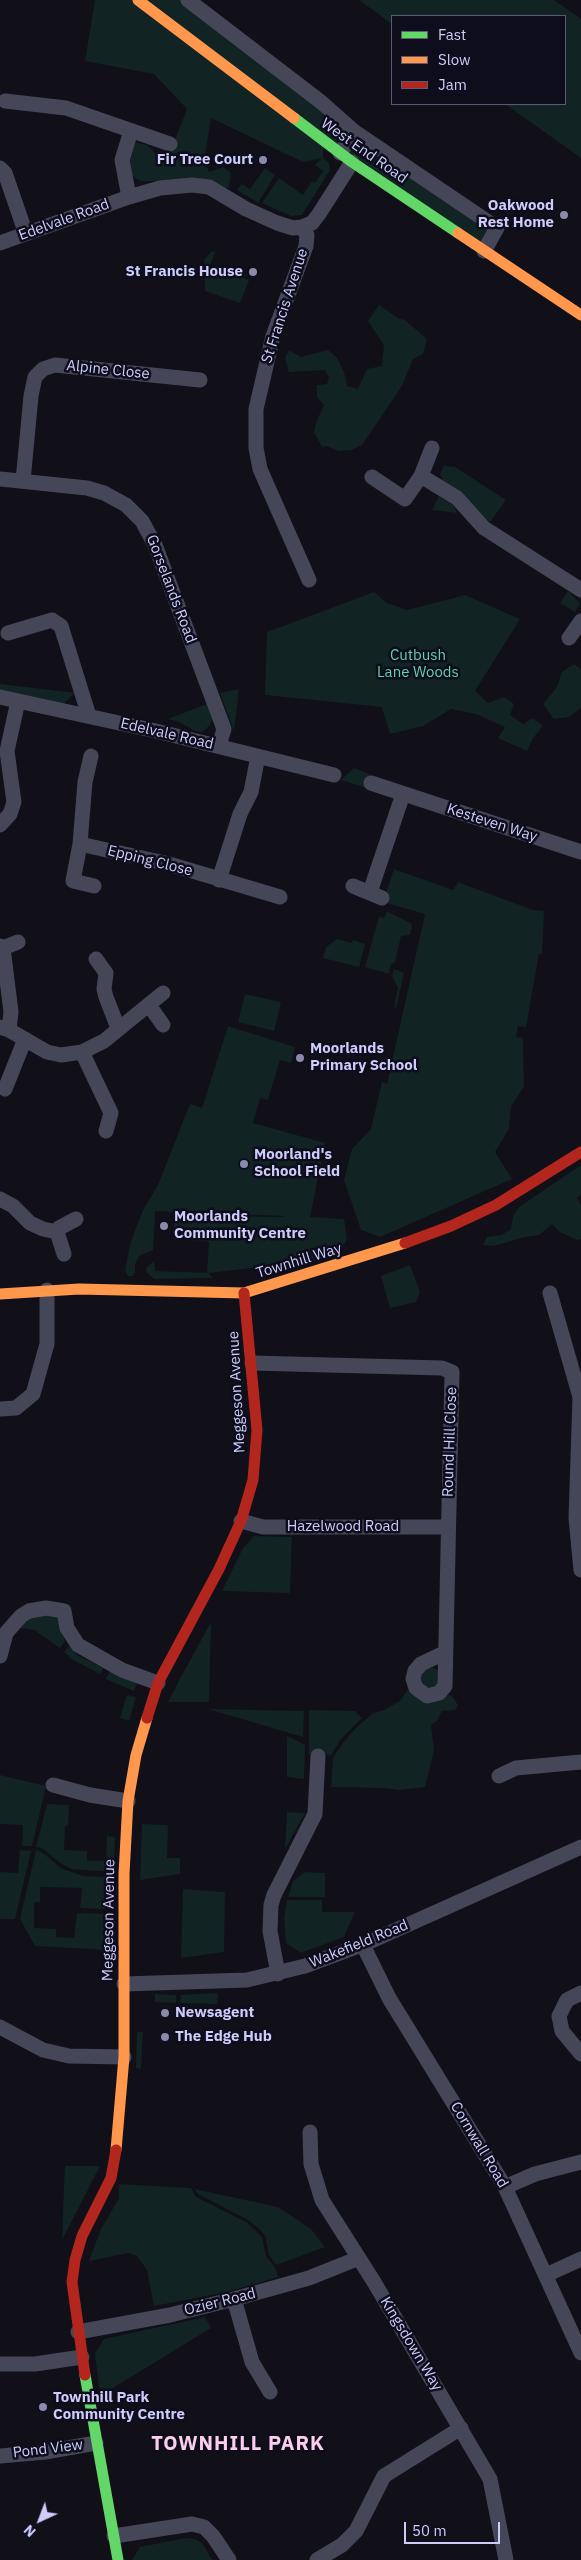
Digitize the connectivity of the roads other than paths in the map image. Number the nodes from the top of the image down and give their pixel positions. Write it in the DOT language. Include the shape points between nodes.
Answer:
graph roads {
  1 [pos="138,0"];
  2 [pos="188,0"];
  3 [pos="5,101"];
  4 [pos="131,131"];
  5 [pos="355,132"];
  6 [pos="170,144"];
  7 [pos="346,157"];
  8 [pos="0,168"];
  9 [pos="129,196"];
  10 [pos="302,227"];
  11 [pos="26,234"];
  12 [pos="0,244"];
  13 [pos="484,251"];
  14 [pos="581,315"];
  15 [pos="200,380"];
  16 [pos="432,448"];
  17 [pos="421,476"];
  18 [pos="372,477"];
  19 [pos="0,479"];
  20 [pos="23,481"];
  21 [pos="309,580"];
  22 [pos="581,590"];
  23 [pos="581,621"];
  24 [pos="8,633"];
  25 [pos="569,638"];
  26 [pos="0,697"];
  27 [pos="18,701"];
  28 [pos="89,716"];
  29 [pos="219,746"];
  30 [pos="91,756"];
  31 [pos="258,756"];
  32 [pos="334,775"];
  33 [pos="371,783"];
  34 [pos="403,794"];
  35 [pos="0,825"];
  36 [pos="80,844"];
  37 [pos="581,852"];
  38 [pos="220,880"];
  39 [pos="94,886"];
  40 [pos="353,886"];
  41 [pos="280,897"];
  42 [pos="18,942"];
  43 [pos="1,947"];
  44 [pos="96,959"];
  45 [pos="163,993"];
  46 [pos="149,1004"];
  47 [pos="163,1025"];
  48 [pos="118,1028"];
  49 [pos="5,1029"];
  50 [pos="25,1039"];
  51 [pos="82,1052"];
  52 [pos="5,1089"];
  53 [pos="106,1131"];
  54 [pos="581,1152"];
  55 [pos="0,1199"];
  56 [pos="76,1219"];
  57 [pos="57,1232"];
  58 [pos="64,1254"];
  59 [pos="47,1290"];
  60 [pos="244,1293"];
  61 [pos="0,1294"];
  62 [pos="550,1294"];
  63 [pos="252,1363"];
  64 [pos="580,1397"];
  65 [pos="0,1409"];
  66 [pos="240,1521"];
  67 [pos="447,1527"];
  68 [pos="581,1570"];
  69 [pos="2,1636"];
  70 [pos="444,1653"];
  71 [pos="0,1656"];
  72 [pos="158,1684"];
  73 [pos="318,1756"];
  74 [pos="581,1762"];
  75 [pos="498,1776"];
  76 [pos="53,1785"];
  77 [pos="128,1801"];
  78 [pos="581,1847"];
  79 [pos="363,1945"];
  80 [pos="278,1974"];
  81 [pos="124,1984"];
  82 [pos="581,1993"];
  83 [pos="0,2027"];
  84 [pos="581,2054"];
  85 [pos="124,2056"];
  86 [pos="310,2132"];
  87 [pos="581,2162"];
  88 [pos="506,2187"];
  89 [pos="359,2258"];
  90 [pos="581,2259"];
  91 [pos="546,2275"];
  92 [pos="234,2299"];
  93 [pos="78,2332"];
  94 [pos="581,2353"];
  95 [pos="82,2357"];
  96 [pos="0,2364"];
  97 [pos="270,2392"];
  98 [pos="461,2428"];
  99 [pos="96,2443"];
  100 [pos="0,2456"];
  101 [pos="114,2536"];
  102 [pos="118,2560"];
  103 [pos="229,2560"];
  104 [pos="317,2560"];
  105 [pos="506,2560"];
  1 -- 7 [label="street, West End Road"];
  2 -- 5 [label="street"];
  3 -- 4 [label="street" via="66,108"];
  4 -- 6 [label="street"];
  4 -- 9 [label="street, Edelvale Road" via="122,160"];
  5 -- 7 [label="street, St Francis Avenue"];
  5 -- 13 [label="street" via="497,228"];
  7 -- 10 [label="street, St Francis Avenue" via="319,214 312,223"];
  7 -- 13 [label="street, West End Road"];
  8 -- 11 [label="street" via="5,173"];
  9 -- 10 [label="street, Edelvale Road" via="160,188 209,187 254,213 292,228"];
  9 -- 11 [label="street, Edelvale Road"];
  10 -- 21 [label="street, St Francis Avenue" via="307,235 306,246 273,336 255,427 260,469"];
  11 -- 12 [label="street, Edelvale Road"];
  13 -- 14 [label="street, West End Road"];
  15 -- 20 [label="street, Alpine Close" via="54,365 43,369 35,377 31,396"];
  16 -- 17 [label="street"];
  17 -- 18 [label="street" via="405,499"];
  17 -- 22 [label="street" via="457,498 484,528"];
  19 -- 20 [label="street, Gorselands Road"];
  20 -- 29 [label="street, Gorselands Road" via="104,493 126,505 142,520 155,545 222,722 224,729"];
  23 -- 25 [label="street"];
  24 -- 28 [label="street" via="52,620 61,626"];
  26 -- 27 [label="street, Edelvale Road"];
  27 -- 28 [label="street, Edelvale Road"];
  27 -- 35 [label="street" via="7,751 14,802 10,814"];
  28 -- 29 [label="street, Edelvale Road"];
  29 -- 31 [label="street, Edelvale Road"];
  30 -- 36 [label="street" via="85,782"];
  31 -- 32 [label="street, Edelvale Road"];
  31 -- 38 [label="street" via="251,792 240,814"];
  33 -- 34 [label="street, Kesteven Way"];
  34 -- 37 [label="street, Kesteven Way"];
  34 -- 40 [label="street" via="376,895"];
  36 -- 38 [label="street, Epping Close" via="169,864"];
  36 -- 39 [label="street" via="73,881"];
  38 -- 41 [label="street, Epping Close" via="256,884"];
  42 -- 43 [label="street"];
  43 -- 49 [label="street" via="11,1012"];
  44 -- 48 [label="street" via="112,973 104,989"];
  45 -- 46 [label="street"];
  46 -- 47 [label="street"];
  46 -- 48 [label="street"];
  48 -- 51 [label="street" via="104,1041"];
  49 -- 50 [label="street"];
  50 -- 51 [label="street" via="61,1056"];
  50 -- 52 [label="street"];
  51 -- 53 [label="street" via="111,1113"];
  54 -- 60 [label="street, Townhill Way" via="496,1205 451,1226 385,1252"];
  55 -- 57 [label="street" via="13,1206 30,1223"];
  56 -- 57 [label="street"];
  57 -- 58 [label="street"];
  59 -- 60 [label="street, Townhill Way"];
  59 -- 61 [label="street, Townhill Way"];
  59 -- 65 [label="street" via="47,1344 33,1394 16,1408"];
  60 -- 63 [label="street, Meggeson Avenue"];
  62 -- 64 [label="street"];
  63 -- 66 [label="street, Meggeson Avenue" via="257,1446 253,1480"];
  63 -- 67 [label="street, Round Hill Close" via="442,1368 452,1372"];
  64 -- 68 [label="street" via="576,1518"];
  66 -- 67 [label="street, Hazelwood Road" via="263,1527"];
  66 -- 72 [label="street, Meggeson Avenue"];
  67 -- 70 [label="street, Round Hill Close"];
  69 -- 71 [label="street"];
  69 -- 72 [label="street" via="28,1611 46,1608 64,1611 67,1628 78,1645 122,1670"];
  72 -- 77 [label="street, Meggeson Avenue" via="136,1755"];
  73 -- 80 [label="street" via="314,1814 272,1905 270,1931"];
  74 -- 75 [label="street" via="516,1768"];
  76 -- 77 [label="street"];
  77 -- 81 [label="street, Meggeson Avenue"];
  78 -- 79 [label="street, Wakefield Road"];
  79 -- 80 [label="street, Wakefield Road"];
  79 -- 88 [label="street, Cornwall Road" via="389,1998"];
  80 -- 81 [label="street, Wakefield Road" via="247,1980"];
  81 -- 85 [label="street, Meggeson Avenue"];
  82 -- 84 [label="street" via="567,2000 558,2016 562,2031"];
  83 -- 85 [label="street" via="43,2050 69,2056"];
  85 -- 93 [label="street, Meggeson Avenue" via="119,2136 111,2178 82,2236 75,2260 72,2282"];
  86 -- 89 [label="street, Kingsdown Way" via="311,2164 322,2200"];
  87 -- 88 [label="street" via="535,2174"];
  88 -- 91 [label="street, Cornwall Road"];
  89 -- 92 [label="street, Ozier Road" via="309,2278"];
  89 -- 98 [label="street, Kingsdown Way"];
  90 -- 91 [label="street"];
  91 -- 94 [label="street, Cornwall Road"];
  92 -- 93 [label="street, Ozier Road"];
  92 -- 97 [label="street" via="252,2362"];
  93 -- 95 [label="street, Meggeson Avenue"];
  95 -- 96 [label="street" via="35,2364"];
  95 -- 99 [label="street, Meggeson Avenue"];
  98 -- 104 [label="street" via="384,2476 356,2531 342,2545"];
  98 -- 105 [label="street, Kingsdown Way" via="490,2479"];
  99 -- 100 [label="street, Pond View"];
  99 -- 101 [label="street, Meggeson Avenue"];
  101 -- 102 [label="street, Meggeson Avenue"];
  101 -- 103 [label="street" via="192,2524 204,2527"];
}
